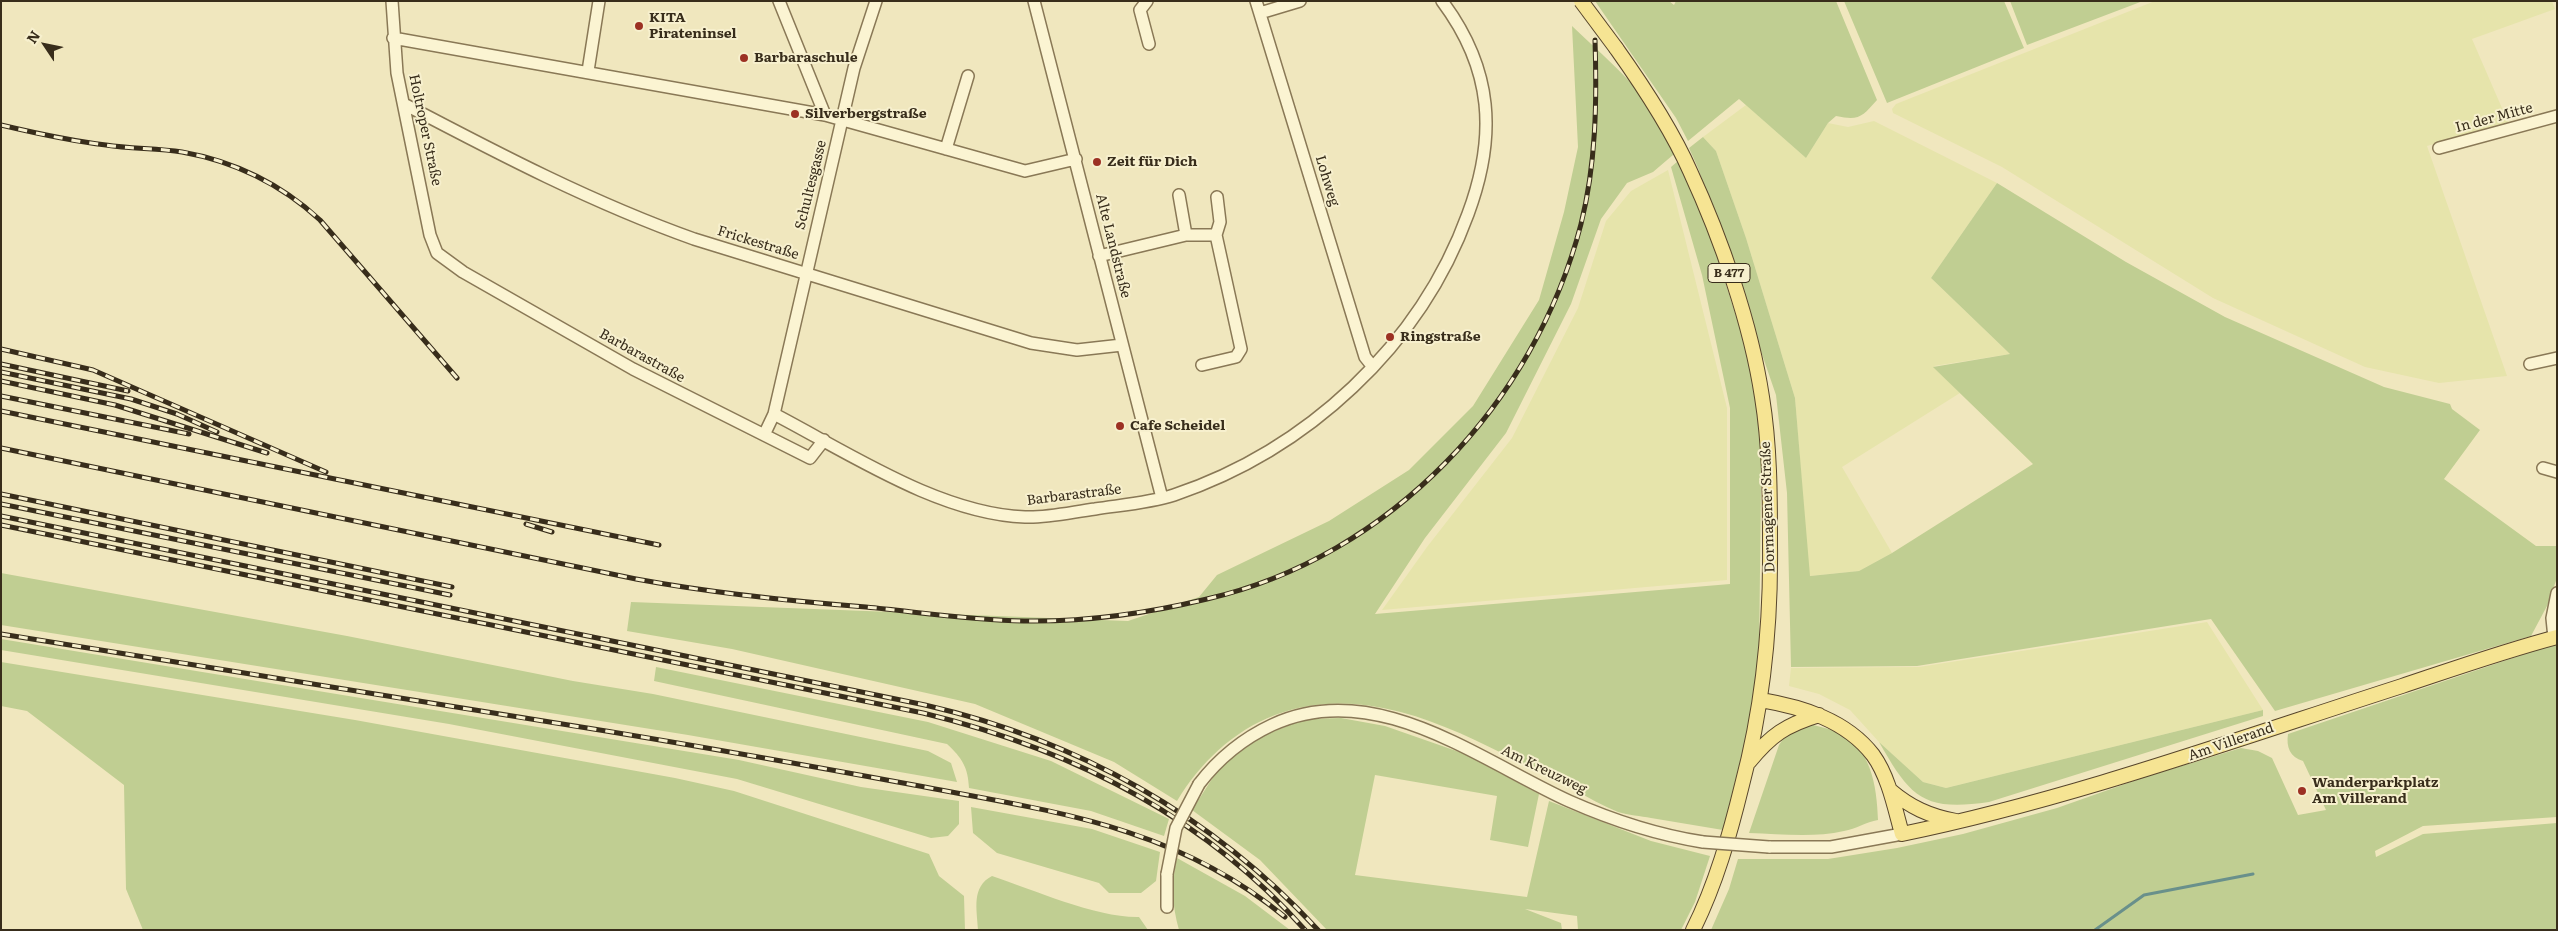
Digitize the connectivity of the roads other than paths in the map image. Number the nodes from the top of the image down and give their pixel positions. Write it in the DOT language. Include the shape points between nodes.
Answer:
graph roads {
  1 [pos="392,1"];
  2 [pos="599,1"];
  3 [pos="780,1"];
  4 [pos="876,1"];
  5 [pos="1034,1"];
  6 [pos="1147,1"];
  7 [pos="1256,1"];
  8 [pos="1300,1"];
  9 [pos="1442,1"];
  10 [pos="1582,1"];
  11 [pos="1260,14"];
  12 [pos="393,38"];
  13 [pos="1149,44"];
  14 [pos="588,71"];
  15 [pos="968,76"];
  16 [pos="404,104"];
  17 [pos="825,115"];
  18 [pos="2557,116"];
  19 [pos="842,119"];
  20 [pos="2439,148"];
  21 [pos="946,149"];
  22 [pos="1076,159"];
  23 [pos="1179,195"];
  24 [pos="1216,197"];
  25 [pos="1186,235"];
  26 [pos="1216,235"];
  27 [pos="1099,256"];
  28 [pos="445,260"];
  29 [pos="805,274"];
  30 [pos="1122,345"];
  31 [pos="2557,358"];
  32 [pos="2530,364"];
  33 [pos="1202,365"];
  34 [pos="1373,367"];
  35 [pos="774,414"];
  36 [pos="764,435"];
  37 [pos="824,440"];
  38 [pos="2543,468"];
  39 [pos="2557,472"];
  40 [pos="1162,498"];
  41 [pos="2557,593"];
  42 [pos="2555,638"];
  43 [pos="1761,700"];
  44 [pos="1819,715"];
  45 [pos="1748,764"];
  46 [pos="1890,790"];
  47 [pos="1961,822"];
  48 [pos="1902,834"];
  49 [pos="1167,907"];
  50 [pos="1694,928"];
  1 -- 12 [label="street, Holtroper Straße"];
  2 -- 14 [label="street"];
  3 -- 17 [label="street"];
  4 -- 19 [label="street, Schultesgasse" via="859,50"];
  5 -- 22 [label="street, Alte Landstraße"];
  6 -- 13 [label="street" via="1140,10"];
  7 -- 11 [label="street, Lohweg"];
  8 -- 11 [label="street"];
  9 -- 34 [label="street" via="1466,36 1480,74 1487,110 1486,148 1475,197 1443,272 1410,324"];
  10 -- 43 [label="main road, Dormagener Straße / B 477, bridge" via="1616,48 1690,170 1749,336 1762,396 1770,471 1770,596"];
  11 -- 34 [label="street, Lohweg" via="1365,357"];
  12 -- 14 [label="street"];
  12 -- 16 [label="street, Holtroper Straße"];
  14 -- 17 [label="street"];
  15 -- 21 [label="street"];
  16 -- 28 [label="street, Holtroper Straße" via="432,244"];
  16 -- 29 [label="street, Frickestraße" via="510,160 641,220"];
  17 -- 19 [label="street"];
  18 -- 20 [label="street, In der Mitte"];
  19 -- 21 [label="street"];
  19 -- 29 [label="street, Schultesgasse"];
  21 -- 22 [label="street" via="1025,171"];
  22 -- 27 [label="street, Alte Landstraße"];
  23 -- 25 [label="street"];
  24 -- 26 [label="street" via="1220,222"];
  25 -- 26 [label="street"];
  25 -- 27 [label="street"];
  26 -- 33 [label="street" via="1241,349 1236,357"];
  27 -- 30 [label="street, Alte Landstraße"];
  28 -- 36 [label="street, Barbarastraße" via="633,370"];
  29 -- 30 [label="street, Frickestraße" via="1031,343 1077,350"];
  29 -- 35 [label="street, Schultesgasse"];
  30 -- 40 [label="street, Alte Landstraße"];
  31 -- 32 [label="street"];
  34 -- 40 [label="street" via="1329,408 1263,454 1226,473"];
  35 -- 36 [label="street, Schultesgasse"];
  35 -- 37 [label="street, Barbarastraße"];
  36 -- 37 [label="street, Barbarastraße" via="810,458"];
  37 -- 40 [label="street, Barbarastraße" via="920,490 983,512 1028,517"];
  38 -- 39 [label="street"];
  41 -- 42 [label="street" via="2552,618"];
  42 -- 47 [label="main road, Am Villerand" via="2284,723 2173,762"];
  43 -- 44 [label="main road"];
  43 -- 45 [label="main road, B 477"];
  44 -- 45 [label="main road" via="1780,730 1766,741"];
  44 -- 46 [label="main road" via="1853,734 1874,756"];
  45 -- 50 [label="main road, B 477" via="1729,834"];
  46 -- 47 [label="main road" via="1907,805 1932,816"];
  46 -- 48 [label="main road"];
  47 -- 48 [label="main road, Am Villerand"];
  48 -- 49 [label="street, Am Kreuzweg, bridge" via="1831,847 1703,842 1650,830 1571,801 1424,730 1374,714 1314,712 1289,717 1248,737 1199,784 1176,828 1167,874"];
}
